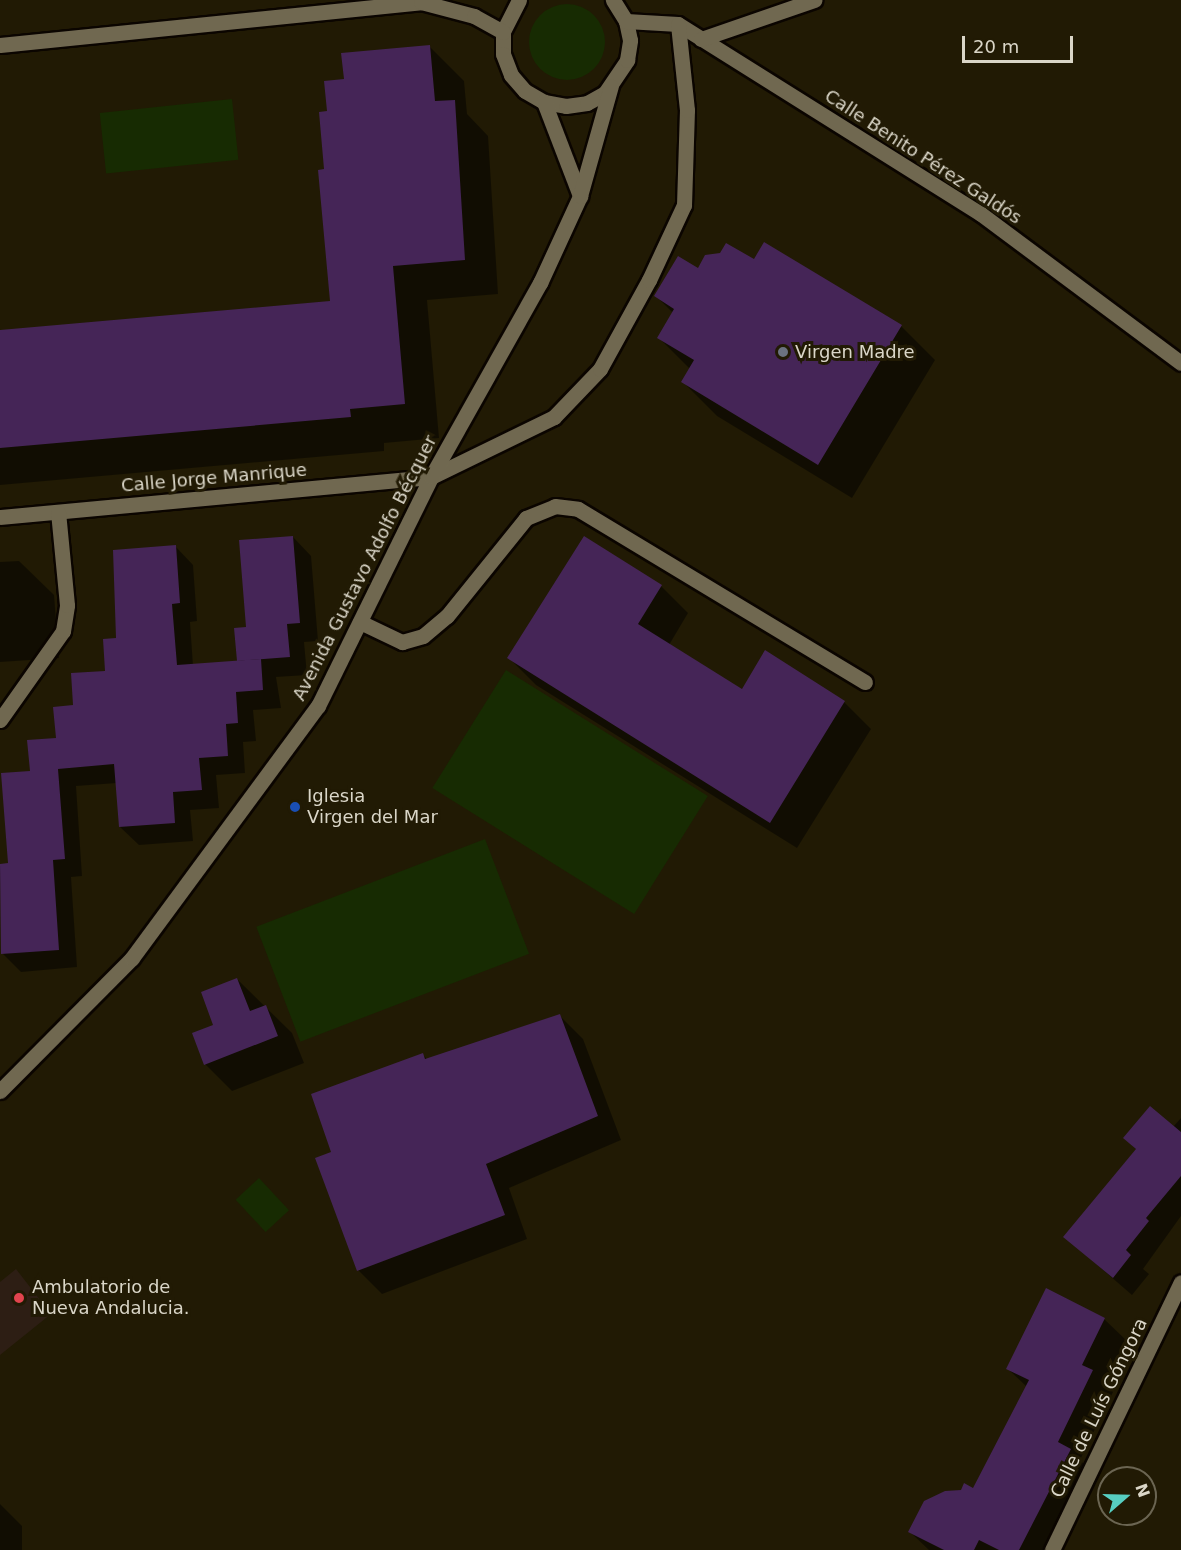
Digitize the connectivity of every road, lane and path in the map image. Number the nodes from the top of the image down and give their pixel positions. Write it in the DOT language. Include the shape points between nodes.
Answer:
graph roads {
  1 [pos="519,0"];
  2 [pos="814,0"];
  3 [pos="616,1"];
  4 [pos="626,21"];
  5 [pos="678,24"];
  6 [pos="503,32"];
  7 [pos="701,39"];
  8 [pos="0,45"];
  9 [pos="611,86"];
  10 [pos="544,102"];
  11 [pos="580,196"];
  12 [pos="1181,363"];
  13 [pos="431,477"];
  14 [pos="58,512"];
  15 [pos="0,517"];
  16 [pos="360,622"];
  17 [pos="865,682"];
  18 [pos="0,720"];
  19 [pos="0,1091"];
  20 [pos="1181,1282"];
  21 [pos="1052,1550"];
  1 -- 6 [label="street"];
  2 -- 7 [label="street"];
  3 -- 4 [label="street"];
  4 -- 5 [label="street, Calle Benito Pérez Galdós"];
  4 -- 9 [label="street" via="630,40 627,60"];
  5 -- 7 [label="street, Calle Benito Pérez Galdós"];
  5 -- 13 [label="street" via="687,110 684,205 649,280 600,369 554,417"];
  6 -- 8 [label="street" via="474,16 421,2"];
  6 -- 10 [label="street" via="503,54 511,75 525,91"];
  7 -- 12 [label="street, Calle Benito Pérez Galdós" via="981,214"];
  9 -- 10 [label="street" via="587,103 566,106"];
  9 -- 11 [label="street, Avenida Gustavo Adolfo Bécquer"];
  10 -- 11 [label="street"];
  11 -- 13 [label="street, Avenida Gustavo Adolfo Bécquer" via="540,283"];
  13 -- 14 [label="street, Calle Jorge Manrique"];
  13 -- 16 [label="street, Avenida Gustavo Adolfo Bécquer"];
  14 -- 15 [label="street, Calle Jorge Manrique"];
  14 -- 18 [label="street" via="67,605 63,631"];
  16 -- 17 [label="street" via="402,642 423,636 447,616 526,518 555,506 578,508"];
  16 -- 19 [label="street, Avenida Gustavo Adolfo Bécquer" via="318,706 132,958"];
  20 -- 21 [label="street, Calle de Luís Góngora"];
}
